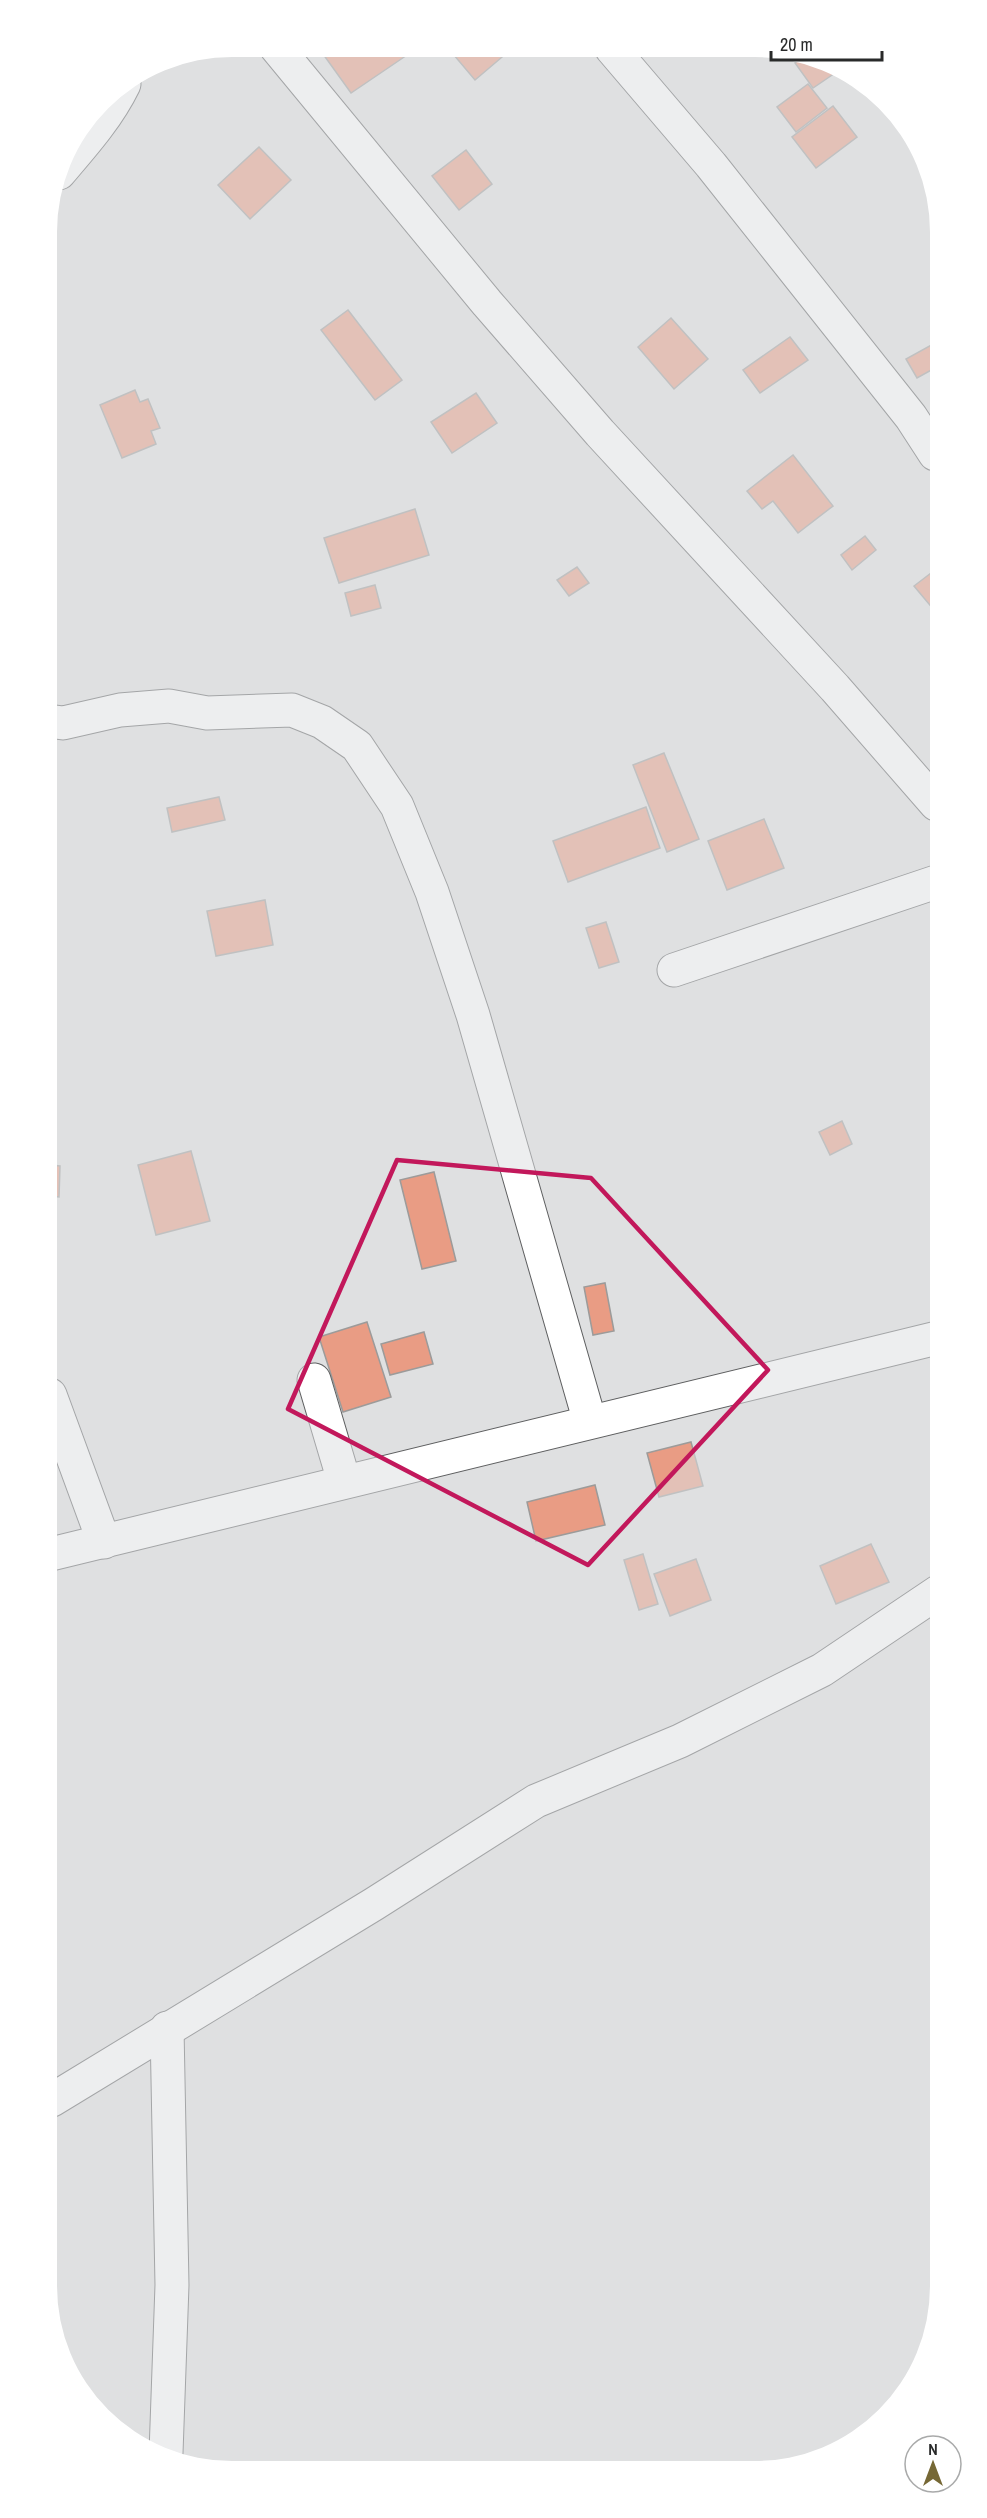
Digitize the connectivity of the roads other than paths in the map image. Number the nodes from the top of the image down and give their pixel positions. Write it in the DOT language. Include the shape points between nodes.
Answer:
graph roads {
  1 [pos="284,57"];
  2 [pos="619,57"];
  3 [pos="115,101"];
  4 [pos="75,154"];
  5 [pos="930,446"];
  6 [pos="57,722"];
  7 [pos="930,797"];
  8 [pos="930,884"];
  9 [pos="674,969"];
  10 [pos="930,1340"];
  11 [pos="314,1380"];
  12 [pos="57,1414"];
  13 [pos="590,1422"];
  14 [pos="345,1481"];
  15 [pos="104,1542"];
  16 [pos="57,1553"];
  17 [pos="930,1597"];
  18 [pos="167,2028"];
  19 [pos="57,2097"];
  20 [pos="166,2448"];
  1 -- 7 [label="street" via="487,303"];
  2 -- 5 [label="street" via="711,165 911,417"];
  3 -- 4 [label="street"];
  6 -- 13 [label="street" via="120,710 169,706 207,713 292,711 322,722 357,746 397,806 432,892 473,1015"];
  8 -- 9 [label="street"];
  10 -- 13 [label="street"];
  11 -- 14 [label="street"];
  12 -- 15 [label="street"];
  13 -- 14 [label="street"];
  14 -- 15 [label="street"];
  15 -- 16 [label="street"];
  17 -- 18 [label="street" via="822,1670 680,1740 536,1801"];
  18 -- 19 [label="street"];
  18 -- 20 [label="street" via="172,2285"];
}
